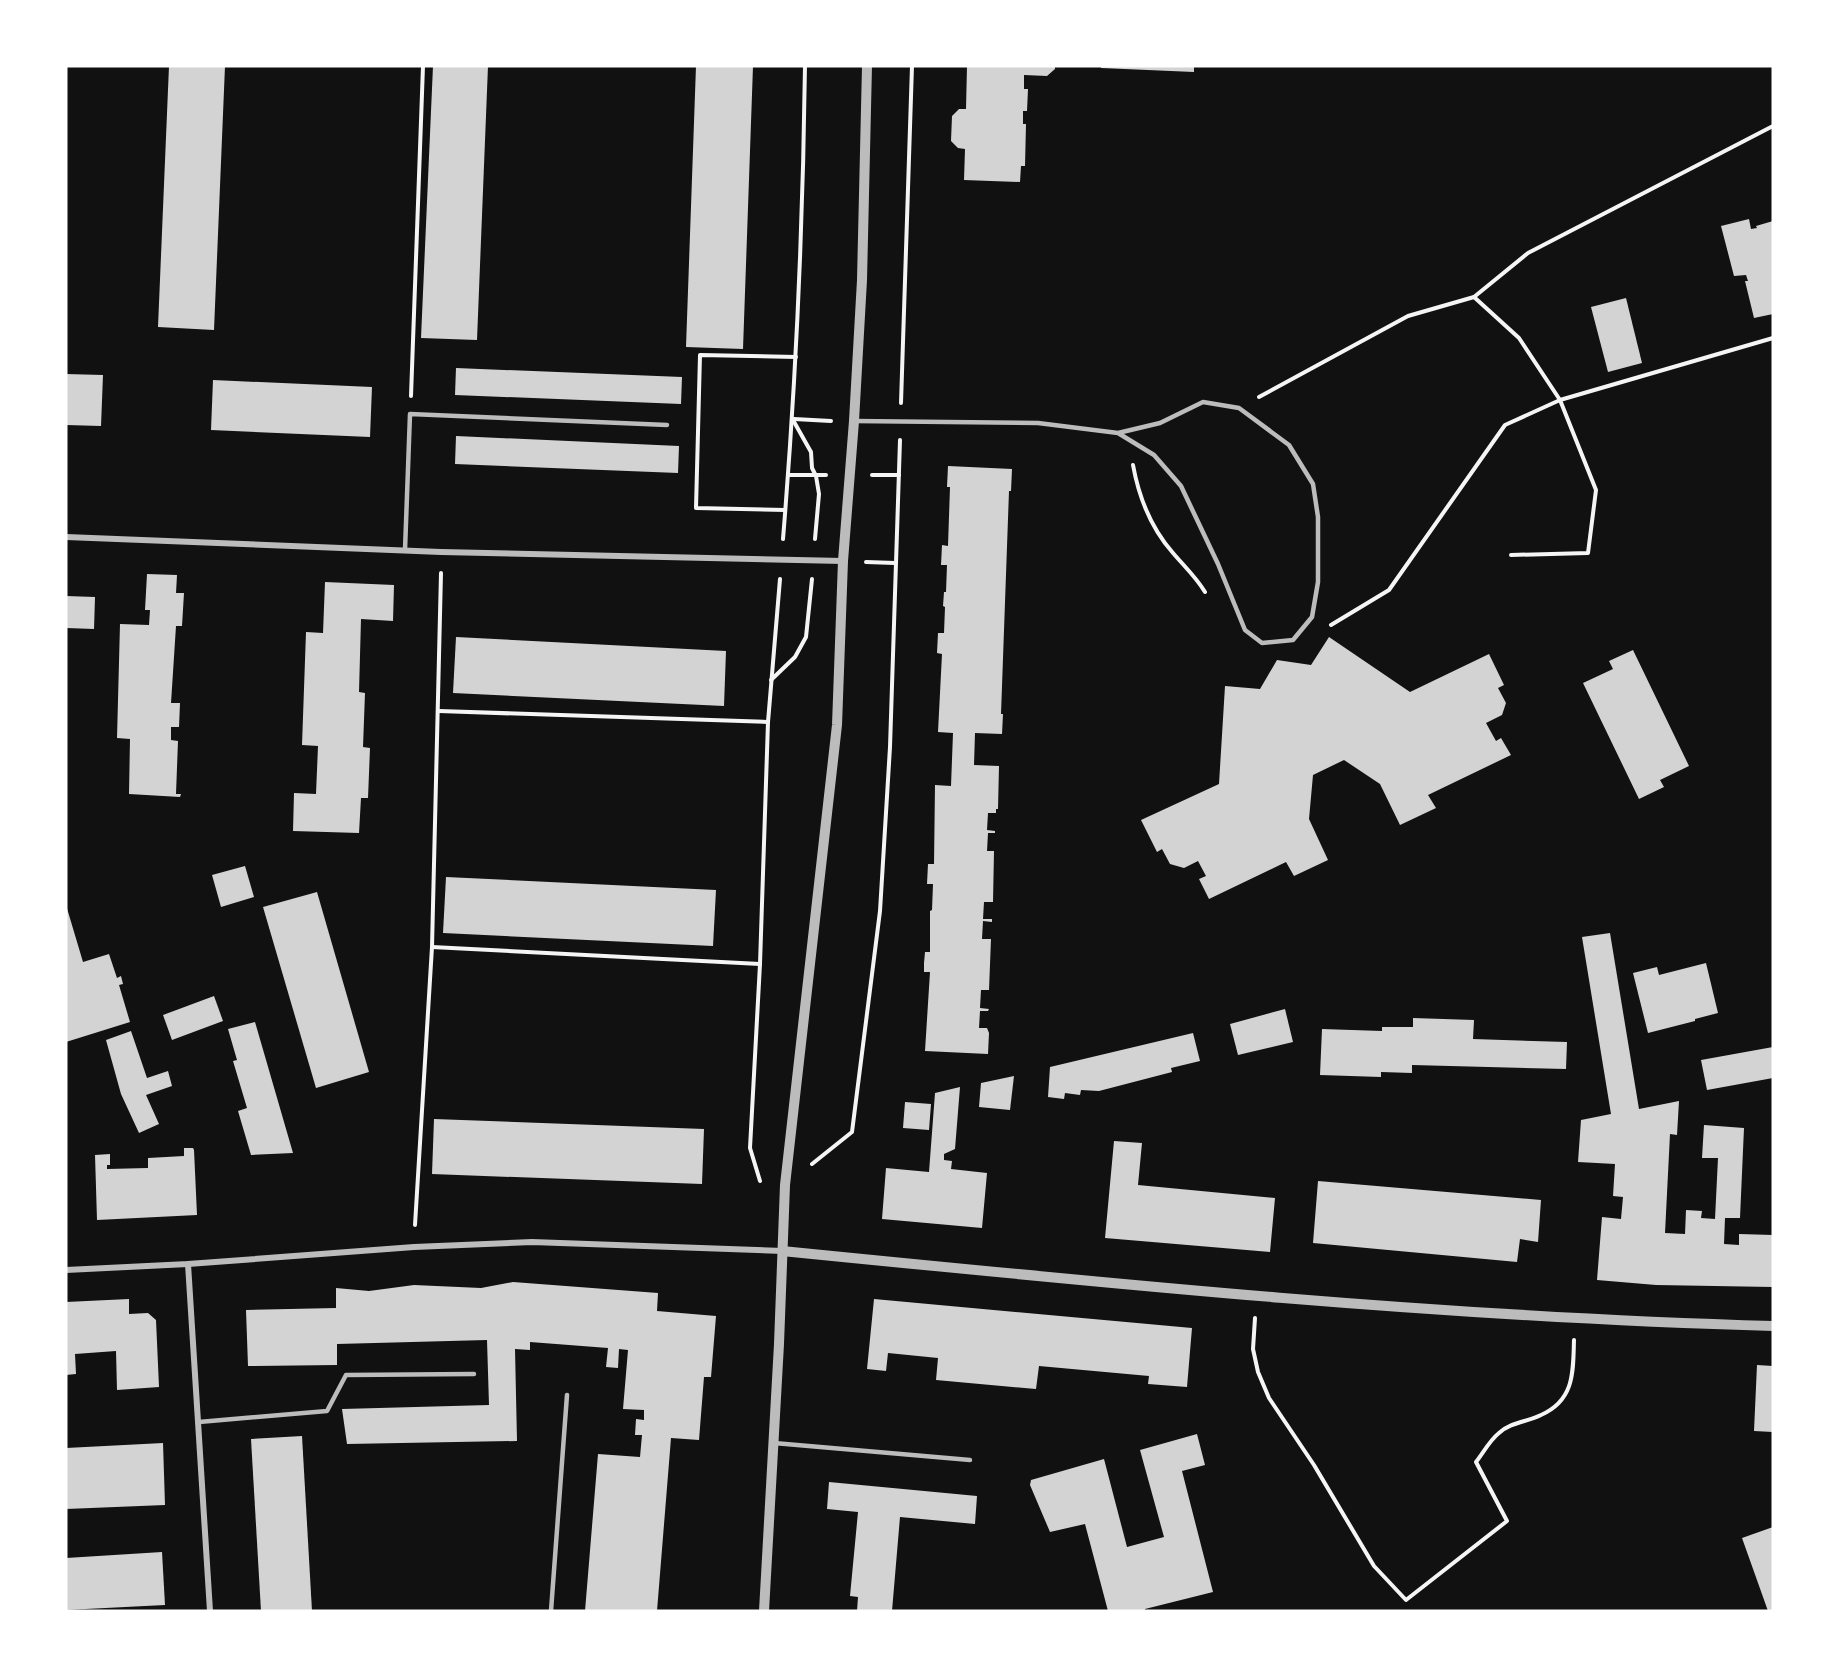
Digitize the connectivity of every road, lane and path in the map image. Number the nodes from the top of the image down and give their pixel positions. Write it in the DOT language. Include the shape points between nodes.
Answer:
graph roads {
  1 [pos="423,66"];
  2 [pos="805,66"];
  3 [pos="867,66"];
  4 [pos="912,66"];
  5 [pos="1773,126"];
  6 [pos="1474,297"];
  7 [pos="1773,338"];
  8 [pos="796,357"];
  9 [pos="1560,400"];
  10 [pos="1239,408"];
  11 [pos="410,414"];
  12 [pos="901,421"];
  13 [pos="854,422"];
  14 [pos="668,425"];
  15 [pos="1118,433"];
  16 [pos="1129,440"];
  17 [pos="785,510"];
  18 [pos="66,537"];
  19 [pos="405,550"];
  20 [pos="441,552"];
  21 [pos="1511,555"];
  22 [pos="843,561"];
  23 [pos="895,563"];
  24 [pos="1208,597"];
  25 [pos="1330,625"];
  26 [pos="771,680"];
  27 [pos="439,711"];
  28 [pos="768,722"];
  29 [pos="432,947"];
  30 [pos="760,964"];
  31 [pos="785,1185"];
  32 [pos="763,1189"];
  33 [pos="414,1247"];
  34 [pos="783,1251"];
  35 [pos="188,1264"];
  36 [pos="66,1270"];
  37 [pos="1257,1295"];
  38 [pos="1574,1318"];
  39 [pos="1773,1326"];
  40 [pos="474,1374"];
  41 [pos="567,1395"];
  42 [pos="199,1422"];
  43 [pos="774,1443"];
  44 [pos="970,1460"];
  45 [pos="210,1611"];
  46 [pos="551,1611"];
  47 [pos="764,1611"];
  1 -- 11 [label="path"];
  2 -- 8 [label="path"];
  3 -- 13 [label="street"];
  4 -- 12 [label="path"];
  5 -- 6 [label="path" via="1528,253"];
  6 -- 9 [label="path" via="1519,338"];
  6 -- 10 [label="path" via="1408,316"];
  7 -- 9 [label="path"];
  8 -- 13 [label="path" via="793,419"];
  8 -- 17 [label="path" via="700,355 696,508"];
  9 -- 21 [label="path" via="1596,490 1588,553"];
  9 -- 25 [label="path" via="1505,425 1389,590"];
  10 -- 15 [label="lane" via="1203,402 1160,423"];
  10 -- 16 [label="lane" via="1288,445 1313,484 1318,517 1318,582 1312,617 1293,640 1262,644 1245,630 1181,486 1154,455"];
  11 -- 14 [label="lane"];
  11 -- 19 [label="lane"];
  12 -- 13 [label="lane"];
  12 -- 15 [label="lane" via="1038,423"];
  12 -- 23 [label="path"];
  13 -- 22 [label="street"];
  15 -- 16 [label="lane"];
  16 -- 24 [label="path" via="1146,514"];
  18 -- 19 [label="street"];
  19 -- 20 [label="street"];
  20 -- 22 [label="street"];
  20 -- 27 [label="path"];
  22 -- 23 [label="path"];
  22 -- 31 [label="street" via="837,724"];
  23 -- 31 [label="path" via="880,911 852,1132"];
  26 -- 28 [label="path"];
  27 -- 28 [label="path"];
  27 -- 29 [label="path"];
  28 -- 30 [label="path"];
  29 -- 30 [label="path"];
  29 -- 33 [label="path"];
  30 -- 32 [label="path" via="750,1148"];
  31 -- 34 [label="street"];
  33 -- 34 [label="street" via="532,1242"];
  33 -- 35 [label="street"];
  34 -- 37 [label="street"];
  34 -- 43 [label="street"];
  35 -- 36 [label="street"];
  35 -- 42 [label="street"];
  37 -- 38 [label="street"];
  37 -- 38 [label="path" via="1253,1349 1269,1398 1374,1566 1406,1600 1507,1521 1476,1462 1498,1433 1559,1403 1573,1379"];
  38 -- 39 [label="street"];
  40 -- 42 [label="lane" via="346,1375 327,1411"];
  41 -- 46 [label="lane"];
  42 -- 45 [label="street"];
  43 -- 44 [label="lane"];
  43 -- 47 [label="street"];
}
